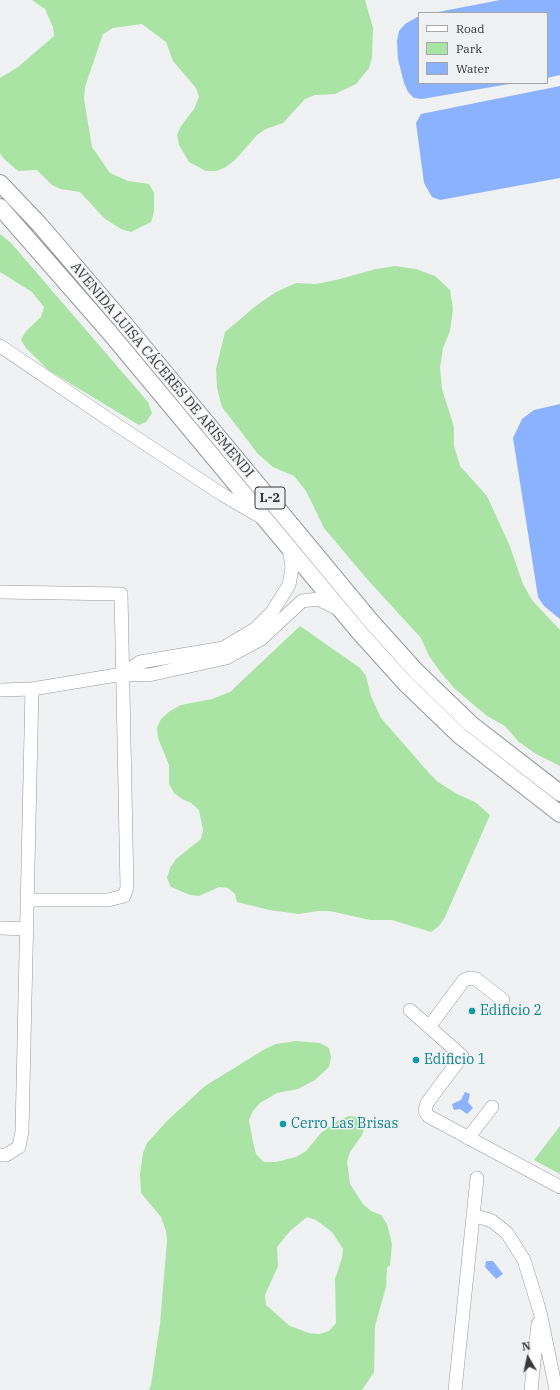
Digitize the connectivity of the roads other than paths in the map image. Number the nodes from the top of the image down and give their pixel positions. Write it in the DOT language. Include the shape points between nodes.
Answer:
graph roads {
  1 [pos="0,183"];
  2 [pos="0,207"];
  3 [pos="0,346"];
  4 [pos="267,521"];
  5 [pos="289,547"];
  6 [pos="0,592"];
  7 [pos="341,611"];
  8 [pos="242,645"];
  9 [pos="163,658"];
  10 [pos="164,671"];
  11 [pos="122,674"];
  12 [pos="0,690"];
  13 [pos="32,690"];
  14 [pos="560,793"];
  15 [pos="560,814"];
  16 [pos="27,900"];
  17 [pos="0,928"];
  18 [pos="27,929"];
  19 [pos="503,1000"];
  20 [pos="410,1010"];
  21 [pos="430,1028"];
  22 [pos="492,1107"];
  23 [pos="468,1138"];
  24 [pos="0,1155"];
  25 [pos="477,1178"];
  26 [pos="560,1187"];
  27 [pos="473,1215"];
  28 [pos="540,1312"];
  29 [pos="455,1390"];
  30 [pos="531,1390"];
  31 [pos="556,1390"];
  1 -- 14 [label="main road, AVENIDA LUISA CÁCERES DE ARISMENDI / L-2" via="40,225 118,316 371,621 416,671 471,724"];
  2 -- 4 [label="main road, AVENIDA LUISA CÁCERES DE ARISMENDI / L-2" via="115,339"];
  3 -- 4 [label="street, L-2" via="223,495"];
  4 -- 5 [label="main road, AVENIDA LUISA CÁCERES DE ARISMENDI / L-2"];
  5 -- 7 [label="main road, AVENIDA LUISA CÁCERES DE ARISMENDI / L-2"];
  5 -- 8 [label="street" via="292,568 289,585 272,612"];
  6 -- 11 [label="street" via="121,594"];
  7 -- 8 [label="street" via="318,599 302,601 261,639"];
  7 -- 15 [label="main road, AVENIDA LUISA CÁCERES DE ARISMENDI / L-2" via="405,683 450,727"];
  8 -- 9 [label="street"];
  8 -- 10 [label="street" via="226,658"];
  9 -- 10 [label="street"];
  9 -- 11 [label="street" via="140,662"];
  10 -- 11 [label="street" via="149,675"];
  11 -- 13 [label="street"];
  11 -- 16 [label="street" via="127,888 124,896 108,900"];
  12 -- 13 [label="street"];
  13 -- 16 [label="street"];
  16 -- 18 [label="street"];
  17 -- 18 [label="street"];
  18 -- 24 [label="street" via="22,1131 19,1147 6,1155"];
  19 -- 21 [label="street" via="476,979 464,980"];
  20 -- 21 [label="street"];
  21 -- 23 [label="street" via="462,1056 427,1103 425,1111 428,1116"];
  22 -- 23 [label="street"];
  23 -- 26 [label="street"];
  25 -- 27 [label="street"];
  27 -- 28 [label="street" via="492,1221 507,1233 524,1260"];
  27 -- 29 [label="street"];
  28 -- 30 [label="street"];
  28 -- 31 [label="street"];
}
